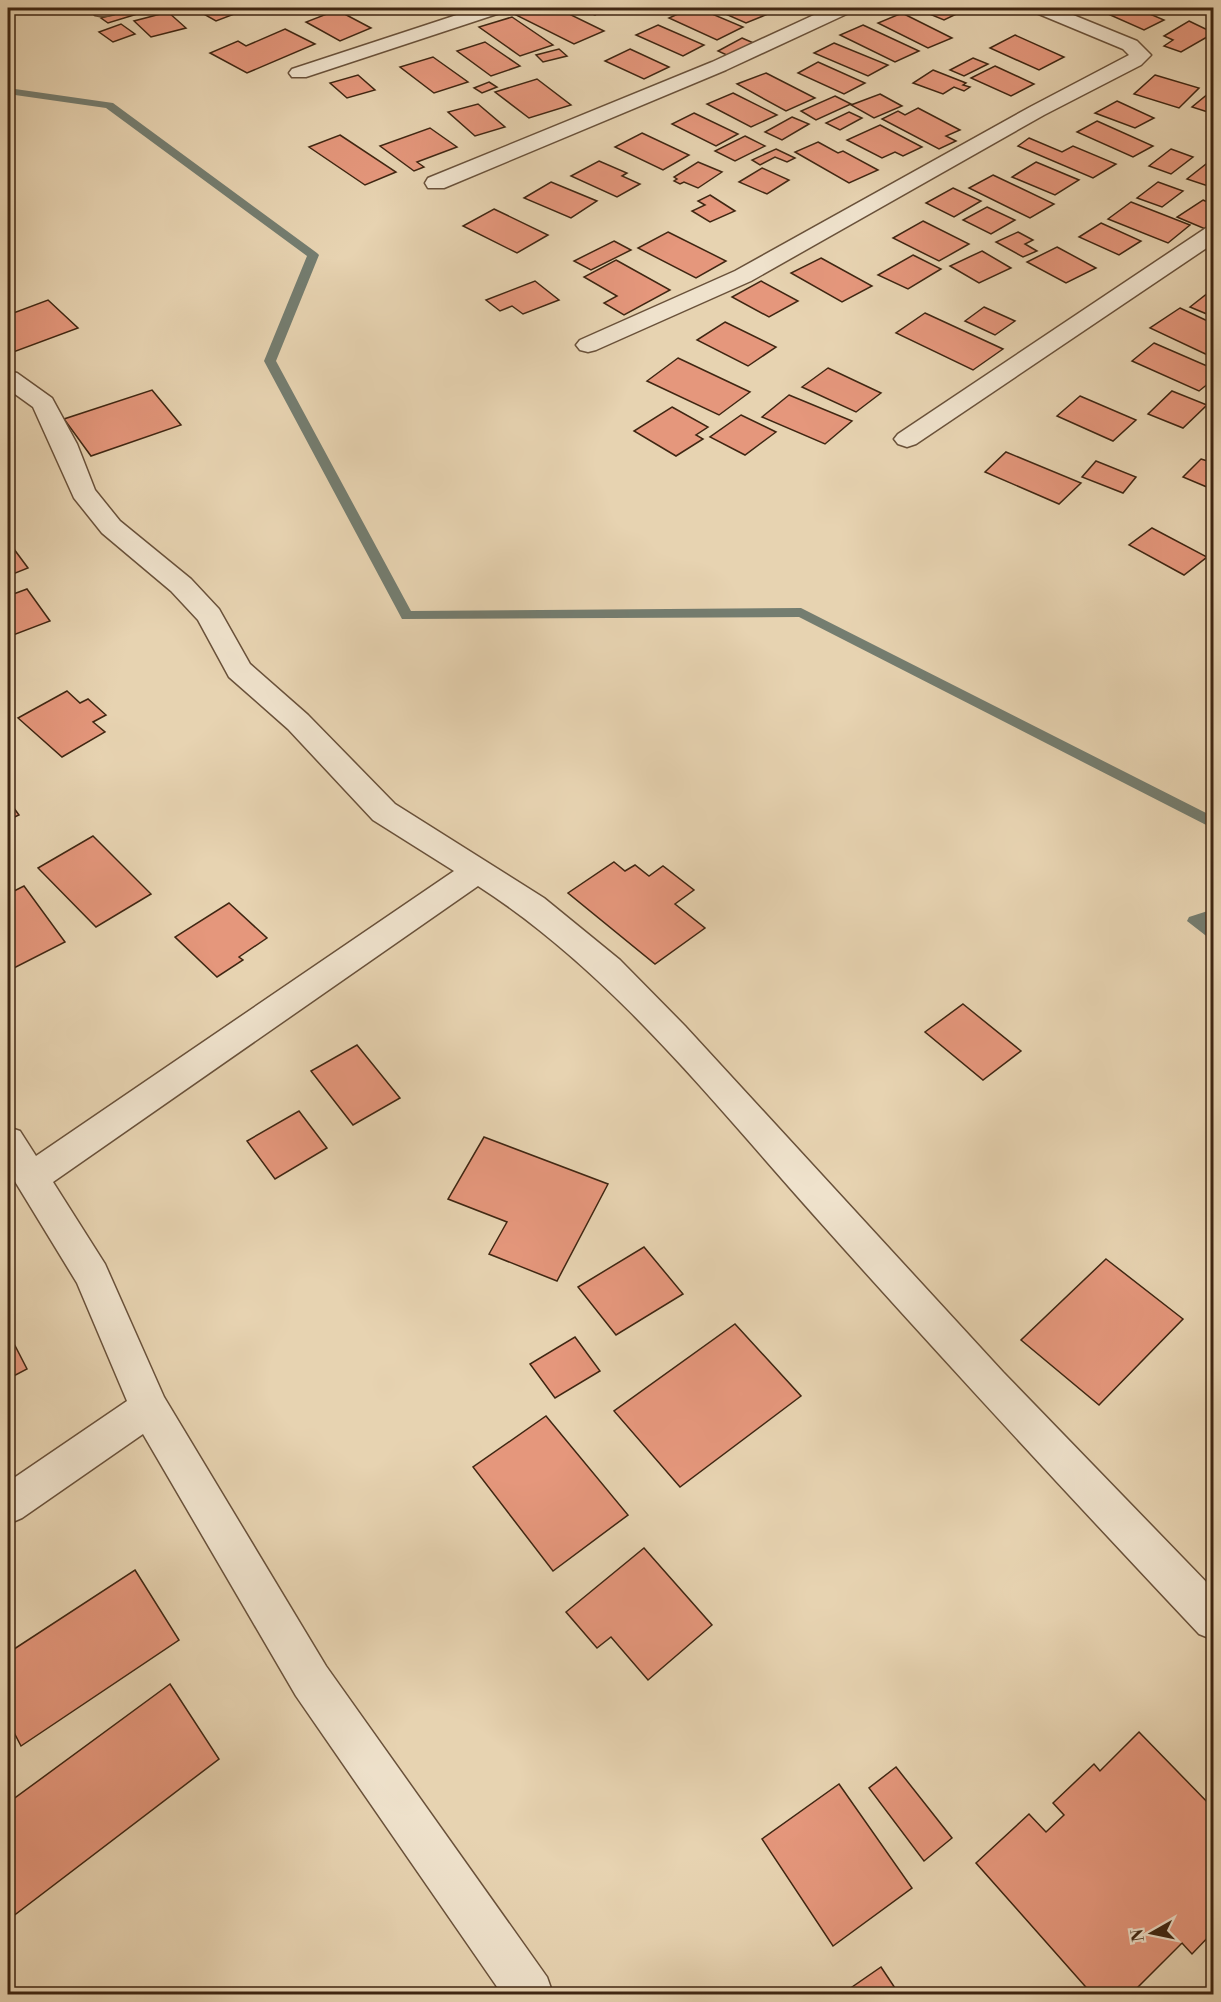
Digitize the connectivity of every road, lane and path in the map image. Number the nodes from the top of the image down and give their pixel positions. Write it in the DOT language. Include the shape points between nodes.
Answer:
graph roads {
  1 [pos="496,8"];
  2 [pos="844,8"];
  3 [pos="1041,8"];
  4 [pos="298,73"];
  5 [pos="436,183"];
  6 [pos="1214,233"];
  7 [pos="588,345"];
  8 [pos="8,378"];
  9 [pos="907,439"];
  10 [pos="479,870"];
  11 [pos="8,1141"];
  12 [pos="32,1178"];
  13 [pos="149,1408"];
  14 [pos="8,1505"];
  15 [pos="1214,1620"];
  16 [pos="530,1995"];
  1 -- 4 [label="street"];
  2 -- 5 [label="street" via="719,66"];
  3 -- 7 [label="street" via="1130,45 1141,54 743,276"];
  6 -- 9 [label="street"];
  8 -- 10 [label="street" via="43,403 83,492 111,527 181,585 209,615 239,670 298,722 384,812"];
  10 -- 12 [label="street"];
  10 -- 15 [label="street" via="533,906 616,977 673,1035 989,1384"];
  11 -- 12 [label="street"];
  12 -- 13 [label="street" via="92,1275"];
  13 -- 14 [label="street"];
  13 -- 16 [label="street" via="310,1681"];
}
